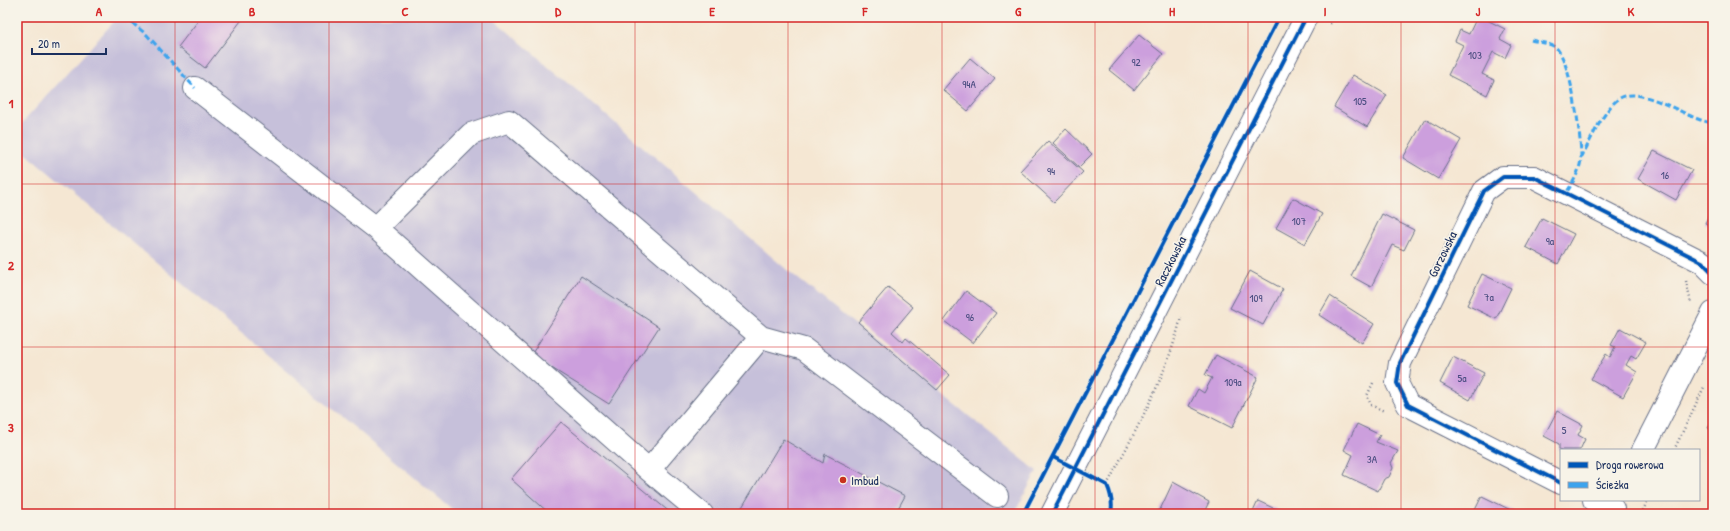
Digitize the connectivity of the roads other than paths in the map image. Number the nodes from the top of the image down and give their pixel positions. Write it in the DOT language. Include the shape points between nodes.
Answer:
graph roads {
  1 [pos="1306,17"];
  2 [pos="195,88"];
  3 [pos="376,228"];
  4 [pos="1713,273"];
  5 [pos="1713,313"];
  6 [pos="761,337"];
  7 [pos="1644,449"];
  8 [pos="649,470"];
  9 [pos="1560,482"];
  10 [pos="997,496"];
  11 [pos="702,514"];
  12 [pos="1052,514"];
  1 -- 12 [label="street, Raczkowska"];
  2 -- 3 [label="street"];
  3 -- 6 [label="street" via="471,134 509,121"];
  3 -- 8 [label="street"];
  4 -- 9 [label="street, Gorzowska" via="1702,262 1534,177 1503,176 1484,191 1400,363 1397,383 1408,406"];
  5 -- 7 [label="street"];
  6 -- 8 [label="street"];
  6 -- 10 [label="street" via="804,349"];
  8 -- 11 [label="street"];
}
